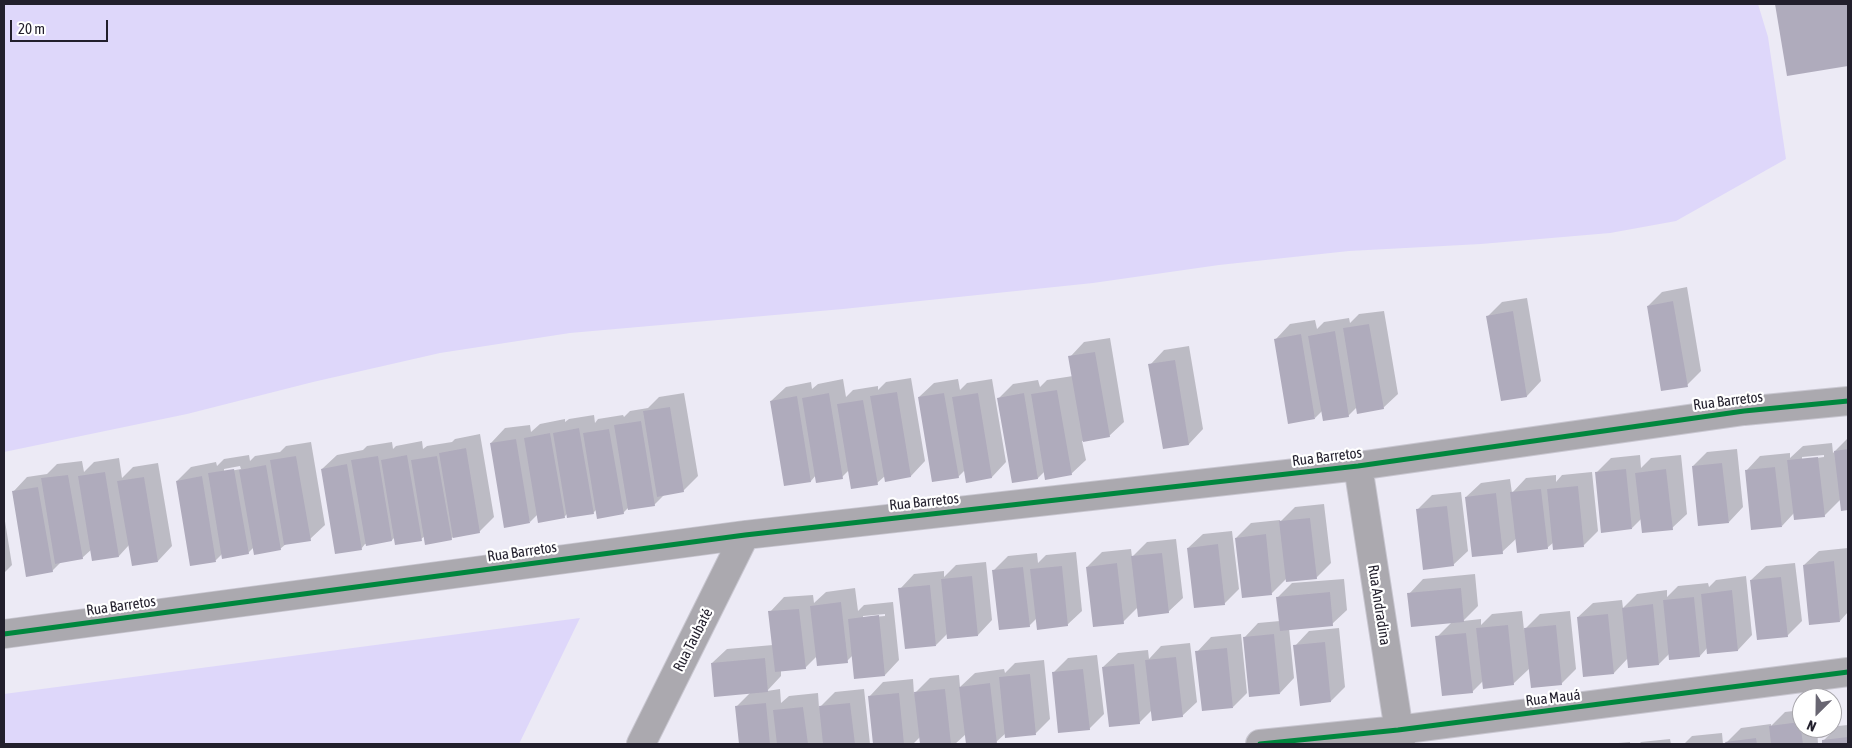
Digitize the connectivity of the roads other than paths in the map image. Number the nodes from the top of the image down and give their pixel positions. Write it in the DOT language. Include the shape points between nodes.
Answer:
graph roads {
  1 [pos="1848,400"];
  2 [pos="1358,466"];
  3 [pos="745,535"];
  4 [pos="4,634"];
  5 [pos="1848,672"];
  6 [pos="1399,737"];
  7 [pos="641,744"];
  8 [pos="1260,744"];
  1 -- 2 [label="street, Rua Barretos" via="1744,411"];
  2 -- 3 [label="street, Rua Barretos"];
  2 -- 6 [label="street, Rua Andradina"];
  3 -- 4 [label="street, Rua Barretos"];
  3 -- 7 [label="street, Rua Taubaté"];
  5 -- 6 [label="street, Rua Mauá"];
  6 -- 8 [label="street, Rua Mauá"];
}
